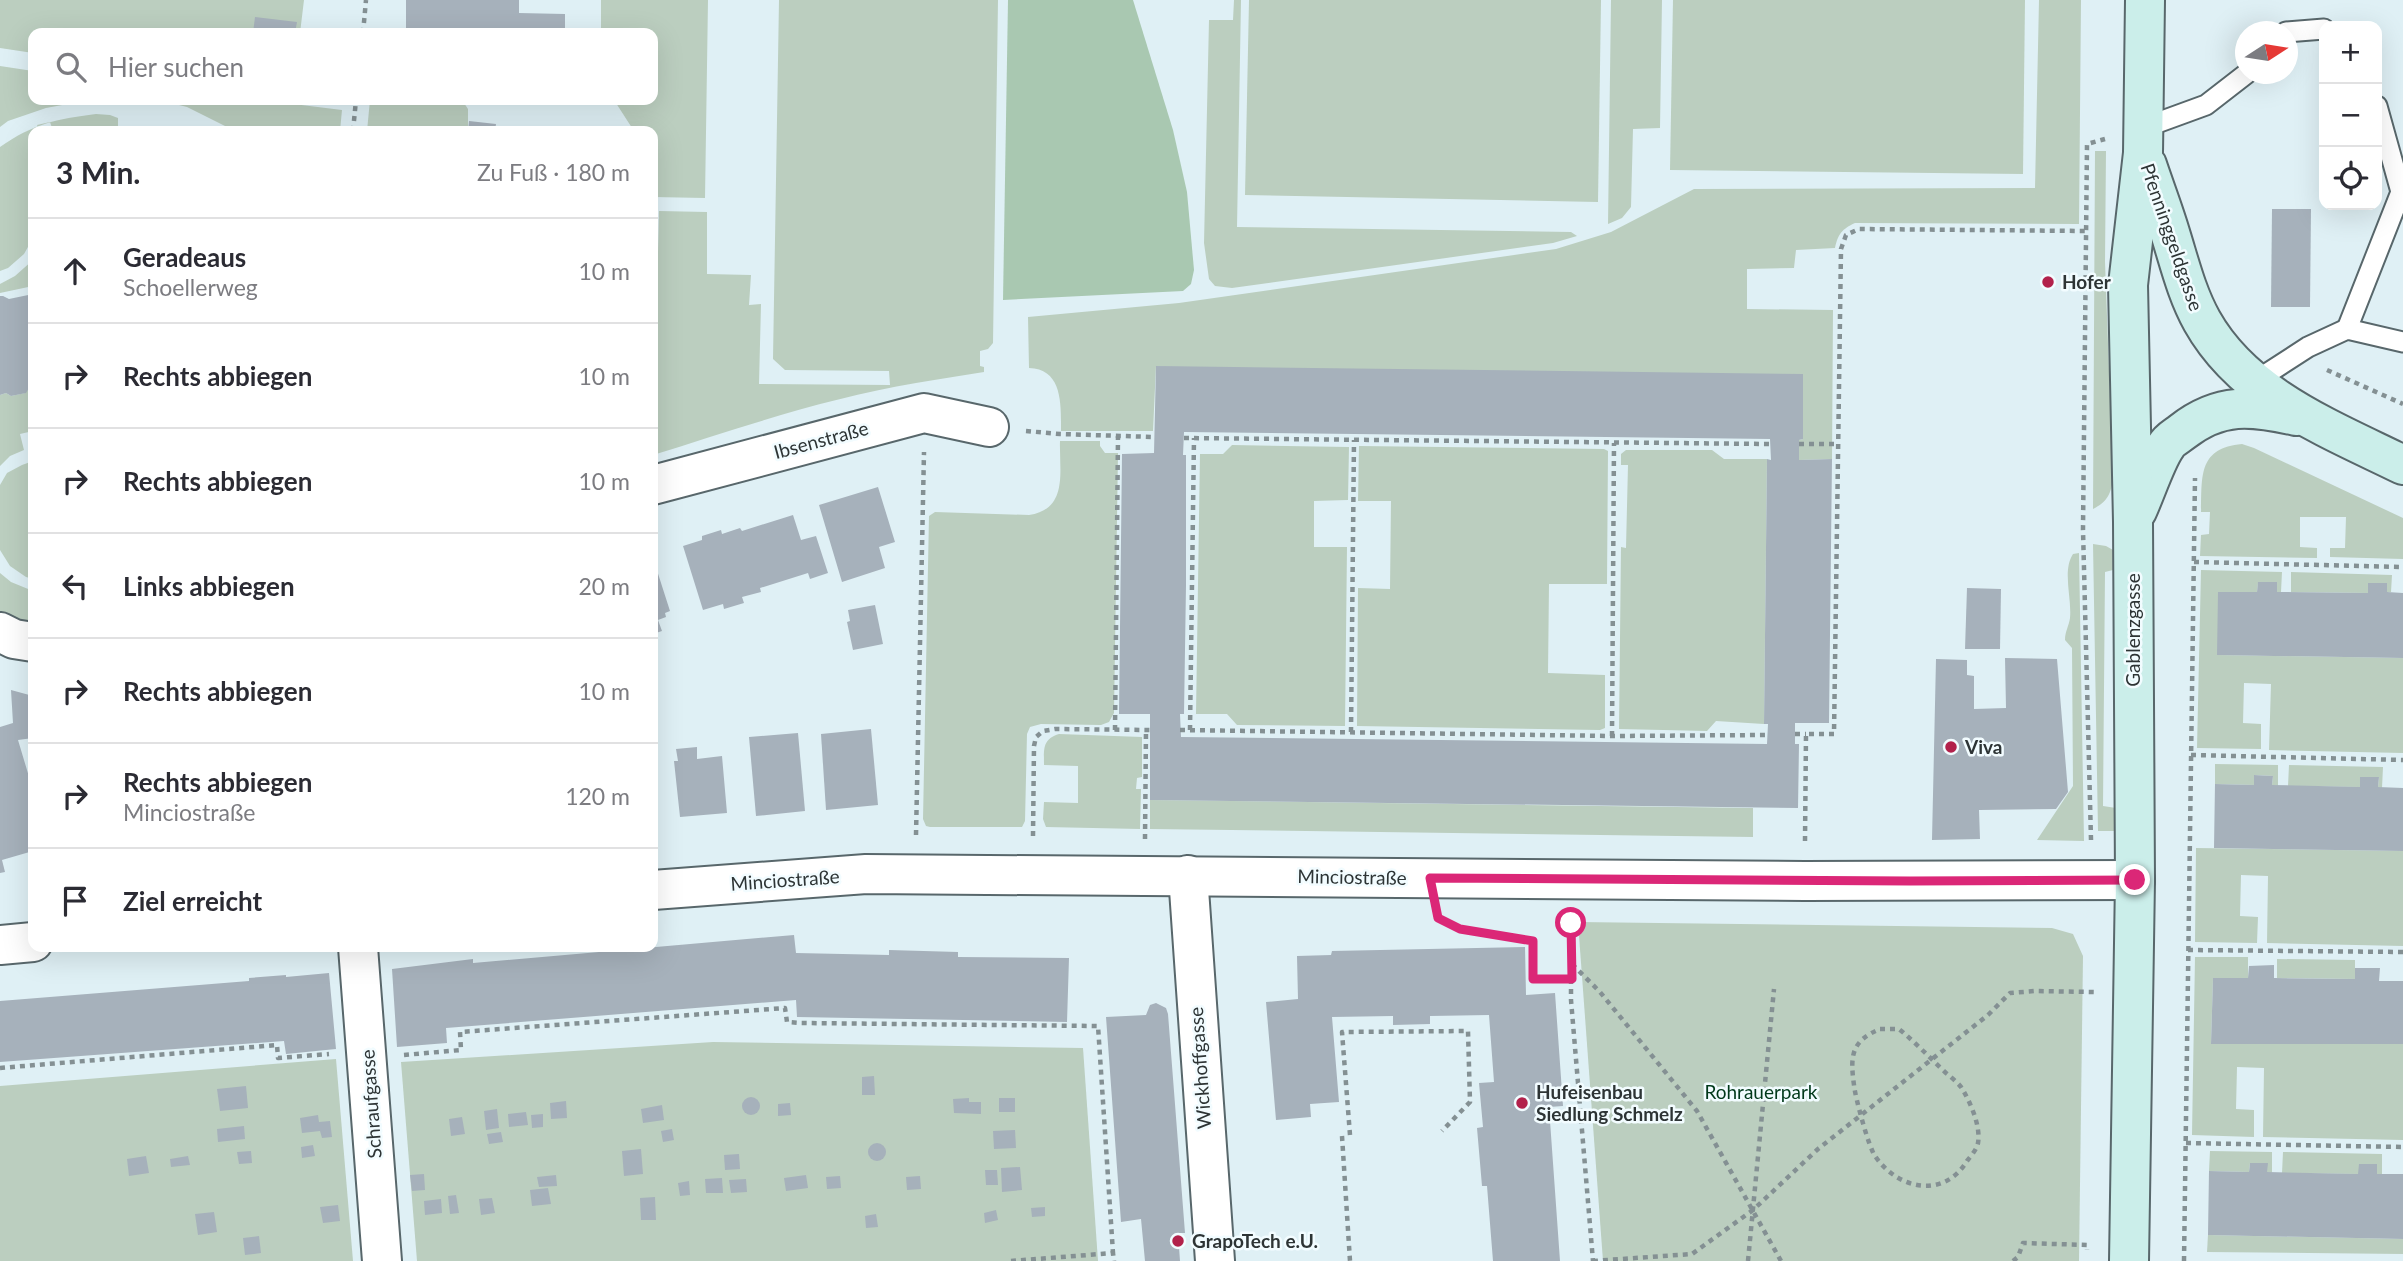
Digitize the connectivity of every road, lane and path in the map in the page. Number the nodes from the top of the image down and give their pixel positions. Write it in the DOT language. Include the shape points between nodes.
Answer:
graph roads {
  1 [pos="366,0"];
  2 [pos="2145,0"];
  3 [pos="363,28"];
  4 [pos="2319,29"];
  5 [pos="2298,30"];
  6 [pos="2235,83"];
  7 [pos="356,105"];
  8 [pos="2382,123"];
  9 [pos="353,126"];
  10 [pos="2143,141"];
  11 [pos="2402,192"];
  12 [pos="2086,230"];
  13 [pos="2347,329"];
  14 [pos="2403,342"];
  15 [pos="2295,356"];
  16 [pos="2254,382"];
  17 [pos="2403,404"];
  18 [pos="924,413"];
  19 [pos="2308,419"];
  20 [pos="989,427"];
  21 [pos="1060,434"];
  22 [pos="1118,436"];
  23 [pos="1154,437"];
  24 [pos="1184,438"];
  25 [pos="1194,438"];
  26 [pos="1354,440"];
  27 [pos="1614,443"];
  28 [pos="1770,444"];
  29 [pos="1799,444"];
  30 [pos="1838,444"];
  31 [pos="2403,465"];
  32 [pos="2195,471"];
  33 [pos="658,484"];
  34 [pos="2133,522"];
  35 [pos="2194,562"];
  36 [pos="2403,566"];
  37 [pos="0,632"];
  38 [pos="28,641"];
  39 [pos="1115,730"];
  40 [pos="1180,730"];
  41 [pos="1191,730"];
  42 [pos="1351,732"];
  43 [pos="1794,734"];
  44 [pos="1806,734"];
  45 [pos="1767,735"];
  46 [pos="1612,736"];
  47 [pos="2191,755"];
  48 [pos="2403,760"];
  49 [pos="1144,830"];
  50 [pos="915,873"];
  51 [pos="1033,874"];
  52 [pos="1188,875"];
  53 [pos="1430,878"];
  54 [pos="2092,880"];
  55 [pos="2135,880"];
  56 [pos="1805,881"];
  57 [pos="658,890"];
  58 [pos="1571,923"];
  59 [pos="28,942"];
  60 [pos="0,945"];
  61 [pos="2188,950"];
  62 [pos="358,952"];
  63 [pos="2403,952"];
  64 [pos="1572,964"];
  65 [pos="1572,979"];
  66 [pos="1774,989"];
  67 [pos="2080,992"];
  68 [pos="1847,1047"];
  69 [pos="1854,1050"];
  70 [pos="367,1052"];
  71 [pos="1933,1058"];
  72 [pos="0,1068"];
  73 [pos="1862,1115"];
  74 [pos="1442,1131"];
  75 [pos="1350,1135"];
  76 [pos="1342,1136"];
  77 [pos="2186,1143"];
  78 [pos="2403,1147"];
  79 [pos="1753,1210"];
  80 [pos="2087,1245"];
  81 [pos="1113,1253"];
  82 [pos="382,1261"];
  83 [pos="1011,1261"];
  84 [pos="1114,1261"];
  85 [pos="1215,1261"];
  86 [pos="1350,1261"];
  87 [pos="1593,1261"];
  88 [pos="1748,1261"];
  89 [pos="1781,1261"];
  90 [pos="2013,1261"];
  91 [pos="2129,1261"];
  92 [pos="2184,1261"];
  1 -- 3 [label="path"];
  2 -- 10 [label="main road, Gablenzgasse"];
  4 -- 5 [label="lane"];
  6 -- 10 [label="lane"];
  7 -- 9 [label="path"];
  8 -- 11 [label="lane"];
  10 -- 12 [label="path" via="2087,144"];
  10 -- 16 [label="main road, Pfenninggeldgasse" via="2184,282 2202,322 2227,357"];
  10 -- 34 [label="main road, Gablenzgasse" via="2128,285"];
  11 -- 13 [label="lane"];
  12 -- 30 [label="path" via="1859,229 1846,234 1841,249"];
  12 -- 54 [label="path" via="2083,530"];
  13 -- 14 [label="lane"];
  13 -- 15 [label="lane"];
  15 -- 16 [label="lane"];
  15 -- 17 [label="path"];
  16 -- 19 [label="main road, Pfenninggeldgasse"];
  18 -- 20 [label="street, Ibsenstraße"];
  18 -- 33 [label="street, Ibsenstraße"];
  18 -- 50 [label="path"];
  19 -- 31 [label="main road, Pfenninggeldgasse"];
  19 -- 34 [label="main road" via="2238,407 2190,425 2166,445"];
  21 -- 22 [label="path"];
  22 -- 23 [label="path"];
  22 -- 39 [label="path"];
  24 -- 25 [label="path"];
  25 -- 26 [label="path"];
  25 -- 41 [label="path"];
  26 -- 27 [label="path"];
  26 -- 42 [label="path"];
  27 -- 28 [label="path"];
  27 -- 46 [label="path"];
  29 -- 30 [label="path"];
  30 -- 44 [label="path" via="1834,734"];
  32 -- 35 [label="path"];
  34 -- 55 [label="main road, Gablenzgasse"];
  35 -- 36 [label="path"];
  35 -- 47 [label="path"];
  37 -- 38 [label="street"];
  39 -- 49 [label="path" via="1148,730"];
  39 -- 51 [label="path" via="1055,729 1036,737"];
  40 -- 41 [label="path"];
  41 -- 42 [label="path"];
  42 -- 46 [label="path"];
  43 -- 44 [label="path"];
  44 -- 56 [label="path"];
  45 -- 46 [label="path"];
  47 -- 48 [label="path"];
  47 -- 61 [label="path"];
  50 -- 51 [label="street, Minciostraße"];
  50 -- 57 [label="street, Minciostraße"];
  51 -- 52 [label="street, Minciostraße"];
  52 -- 53 [label="street, Minciostraße"];
  52 -- 85 [label="street, Wickhoffgasse"];
  53 -- 56 [label="street, Minciostraße"];
  53 -- 65 [label="path" via="1438,918 1460,929 1533,941 1533,979"];
  54 -- 55 [label="street, Minciostraße"];
  54 -- 56 [label="street, Minciostraße"];
  55 -- 91 [label="main road, Gablenzgasse"];
  58 -- 64 [label="path"];
  59 -- 60 [label="street"];
  61 -- 63 [label="path"];
  61 -- 77 [label="path"];
  62 -- 70 [label="street, Schraufgasse"];
  64 -- 65 [label="path"];
  64 -- 79 [label="path" via="1697,1111"];
  65 -- 87 [label="path"];
  66 -- 79 [label="path"];
  67 -- 71 [label="path" via="2010,993"];
  68 -- 69 [label="path"];
  69 -- 71 [label="path" via="1863,1036 1880,1029 1899,1029"];
  69 -- 73 [label="path" via="1854,1090"];
  70 -- 72 [label="path" via="278,1058 277,1045"];
  70 -- 81 [label="path" via="400,1056 461,1050 460,1032 785,1008 787,1022 800,1023 1098,1026"];
  70 -- 82 [label="street, Schraufgasse"];
  71 -- 73 [label="path"];
  71 -- 73 [label="path" via="1960,1085 1978,1126 1978,1144 1960,1174 1925,1188 1895,1176 1874,1156"];
  73 -- 79 [label="path"];
  74 -- 75 [label="path" via="1470,1102 1468,1031 1342,1032"];
  76 -- 86 [label="path"];
  77 -- 78 [label="path"];
  77 -- 92 [label="path"];
  79 -- 87 [label="path" via="1692,1254"];
  79 -- 88 [label="path"];
  79 -- 89 [label="path"];
  80 -- 90 [label="path" via="2024,1243"];
  81 -- 83 [label="path"];
  81 -- 84 [label="path"];
}
